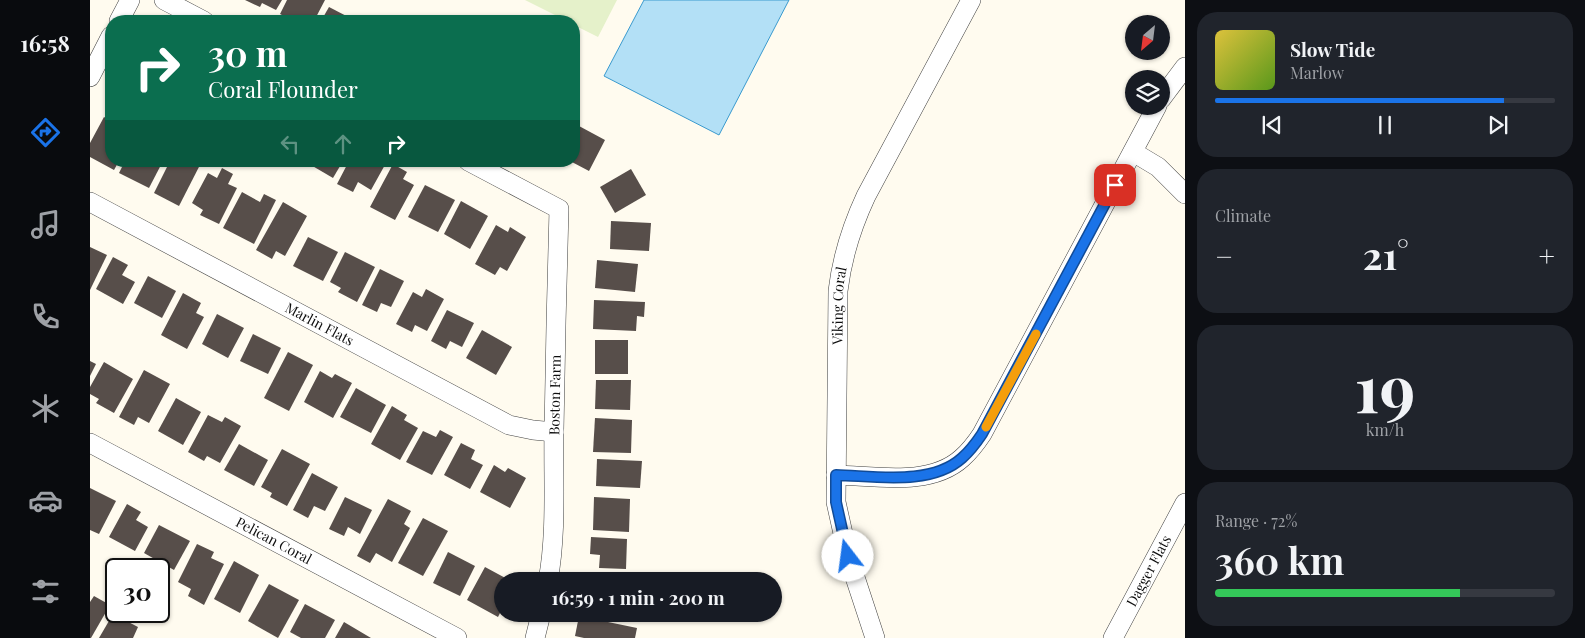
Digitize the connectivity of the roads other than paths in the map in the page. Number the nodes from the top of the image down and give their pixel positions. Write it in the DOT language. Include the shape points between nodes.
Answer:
graph roads {
  1 [pos="130,0"];
  2 [pos="164,0"];
  3 [pos="971,0"];
  4 [pos="122,15"];
  5 [pos="193,15"];
  6 [pos="105,48"];
  7 [pos="1185,67"];
  8 [pos="90,77"];
  9 [pos="1170,87"];
  10 [pos="1152,115"];
  11 [pos="1133,152"];
  12 [pos="479,167"];
  13 [pos="1185,194"];
  14 [pos="90,202"];
  15 [pos="554,432"];
  16 [pos="90,443"];
  17 [pos="836,475"];
  18 [pos="1185,503"];
  19 [pos="549,572"];
  20 [pos="539,622"];
  21 [pos="456,638"];
  22 [pos="535,638"];
  23 [pos="875,638"];
  24 [pos="1113,638"];
  1 -- 4 [label="street"];
  2 -- 5 [label="street"];
  3 -- 17 [label="street, Viking Coral" via="853,226 838,290"];
  6 -- 8 [label="street"];
  7 -- 9 [label="street"];
  10 -- 11 [label="street"];
  11 -- 13 [label="street" via="1158,167"];
  11 -- 17 [label="street" via="987,426 972,448 951,466 918,478"];
  12 -- 15 [label="street, Boston Farm" via="559,209"];
  14 -- 15 [label="street, Marlin Flats" via="509,425"];
  15 -- 19 [label="street, Boston Farm" via="554,514"];
  16 -- 21 [label="street, Pelican Coral"];
  17 -- 23 [label="street, Viking Coral" via="841,529"];
  18 -- 24 [label="street, Dagger Flats"];
  20 -- 22 [label="street"];
}
